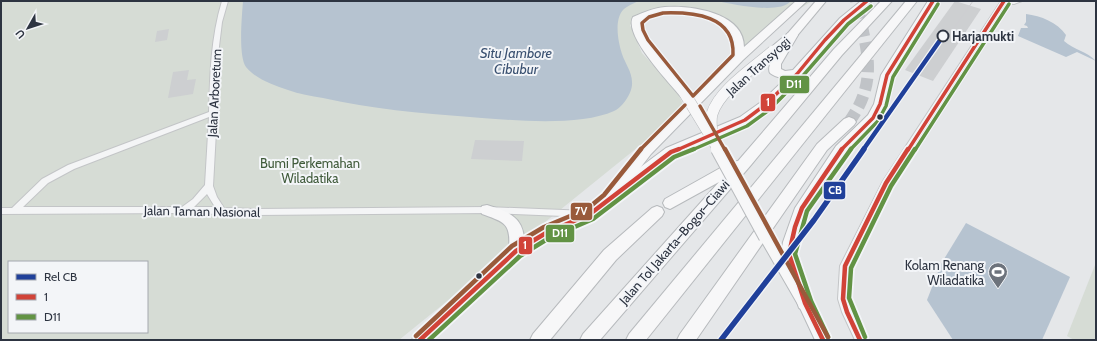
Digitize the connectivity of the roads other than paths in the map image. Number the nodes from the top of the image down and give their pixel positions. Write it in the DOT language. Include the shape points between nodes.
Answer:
graph roads {
  1 [pos="225,1"];
  2 [pos="802,1"];
  3 [pos="821,1"];
  4 [pos="868,1"];
  5 [pos="887,1"];
  6 [pos="912,1"];
  7 [pos="933,1"];
  8 [pos="1004,1"];
  9 [pos="1019,1"];
  10 [pos="792,35"];
  11 [pos="739,58"];
  12 [pos="797,74"];
  13 [pos="213,113"];
  14 [pos="849,122"];
  15 [pos="712,137"];
  16 [pos="746,161"];
  17 [pos="208,186"];
  18 [pos="608,199"];
  19 [pos="670,203"];
  20 [pos="14,210"];
  21 [pos="184,210"];
  22 [pos="221,210"];
  23 [pos="486,210"];
  24 [pos="1,211"];
  25 [pos="657,212"];
  26 [pos="590,214"];
  27 [pos="516,252"];
  28 [pos="805,303"];
  29 [pos="420,340"];
  30 [pos="539,340"];
  31 [pos="589,340"];
  32 [pos="635,340"];
  33 [pos="686,340"];
  34 [pos="823,340"];
  35 [pos="860,340"];
  1 -- 13 [label="street, Jalan Arboretum" via="214,58"];
  2 -- 11 [label="highway, Jalan Transyogi"];
  3 -- 10 [label="highway, Jalan Transyogi"];
  4 -- 12 [label="highway" via="844,20"];
  5 -- 16 [label="highway, Jalan Tol Jakarta–Bogor–Ciawi" via="838,52"];
  6 -- 32 [label="highway"];
  7 -- 28 [label="highway" via="887,75 880,104 873,118 841,150 802,208 789,254"];
  8 -- 9 [label="street"];
  8 -- 35 [label="street" via="886,183 845,266 843,299"];
  10 -- 12 [label="highway" via="774,68 784,75"];
  10 -- 15 [label="highway, Jalan Transyogi, bridge" via="733,86 719,102 712,112"];
  11 -- 15 [label="highway, bridge" via="740,42 735,29 724,18 707,9 690,4 669,5 653,8 640,15 637,20 636,28 643,43 685,94"];
  11 -- 18 [label="highway, Jalan Transyogi" via="647,151"];
  12 -- 18 [label="highway" via="765,105 745,120 671,152"];
  13 -- 17 [label="street, Jalan Arboretum"];
  13 -- 20 [label="street" via="71,167 45,181"];
  14 -- 33 [label="highway" via="822,148"];
  15 -- 28 [label="highway, bridge"];
  16 -- 19 [label="highway"];
  16 -- 31 [label="highway, Jalan Tol Jakarta–Bogor–Ciawi"];
  17 -- 21 [label="street" via="202,196"];
  17 -- 22 [label="street, Jalan Arboretum" via="212,198"];
  18 -- 26 [label="highway, Jalan Transyogi"];
  20 -- 21 [label="street, Jalan Taman Nasional"];
  20 -- 24 [label="street, Jalan Taman Nasional"];
  21 -- 22 [label="street, Jalan Taman Nasional"];
  22 -- 23 [label="street, Jalan Taman Nasional"];
  23 -- 26 [label="street, Jalan Taman Nasional"];
  23 -- 27 [label="highway" via="505,216 513,222 517,235"];
  25 -- 30 [label="highway" via="610,255"];
  26 -- 27 [label="highway, Jalan Transyogi" via="546,233"];
  27 -- 29 [label="highway, Jalan Transyogi"];
  28 -- 34 [label="highway"];
}
